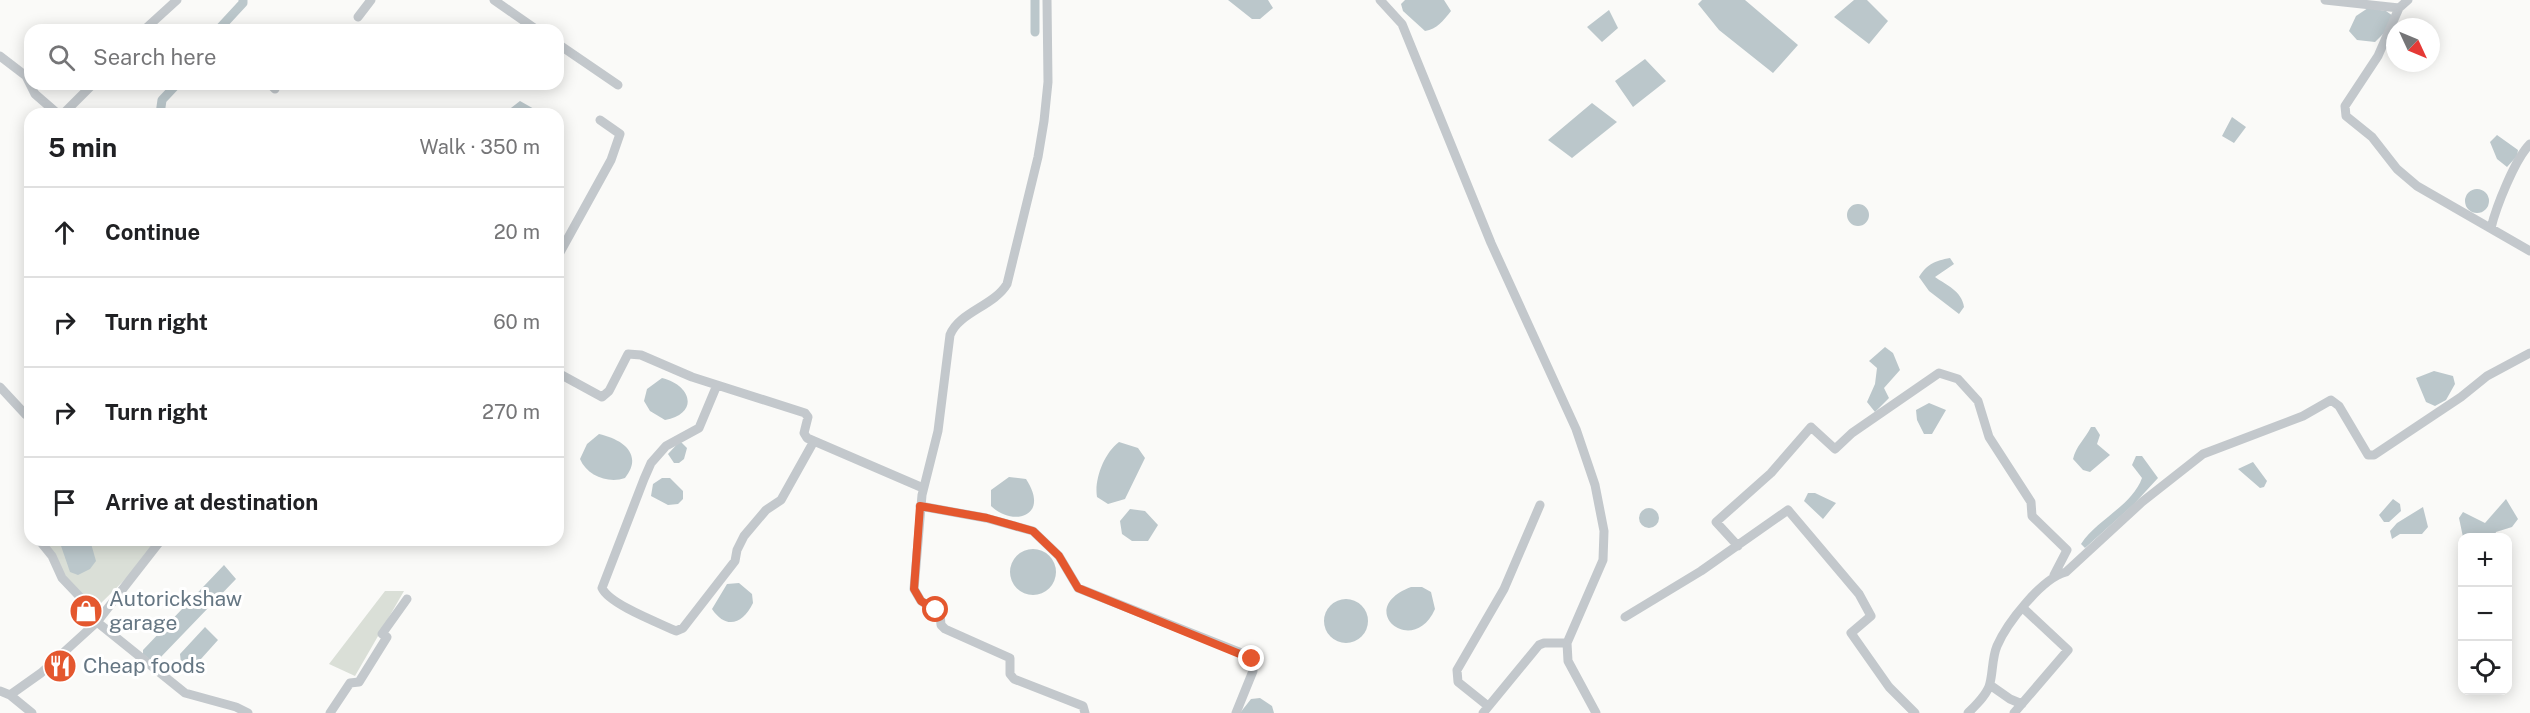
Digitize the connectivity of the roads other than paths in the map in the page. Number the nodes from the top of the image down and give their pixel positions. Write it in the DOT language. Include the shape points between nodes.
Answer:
graph roads {
  1 [pos="177,0"];
  2 [pos="371,0"];
  3 [pos="494,0"];
  4 [pos="1047,0"];
  5 [pos="1380,0"];
  6 [pos="2325,0"];
  7 [pos="2408,0"];
  8 [pos="2399,8"];
  9 [pos="358,17"];
  10 [pos="153,24"];
  11 [pos="528,24"];
  12 [pos="564,48"];
  13 [pos="0,56"];
  14 [pos="24,74"];
  15 [pos="618,85"];
  16 [pos="33,90"];
  17 [pos="87,90"];
  18 [pos="51,108"];
  19 [pos="69,108"];
  20 [pos="600,120"];
  21 [pos="2530,144"];
  22 [pos="2491,228"];
  23 [pos="564,245"];
  24 [pos="2530,251"];
  25 [pos="2530,353"];
  26 [pos="564,376"];
  27 [pos="717,386"];
  28 [pos="0,387"];
  29 [pos="24,413"];
  30 [pos="814,441"];
  31 [pos="923,488"];
  32 [pos="1540,505"];
  33 [pos="920,506"];
  34 [pos="44,546"];
  35 [pos="156,546"];
  36 [pos="1738,546"];
  37 [pos="2054,575"];
  38 [pos="407,598"];
  39 [pos="2022,609"];
  40 [pos="1625,617"];
  41 [pos="98,620"];
  42 [pos="1563,643"];
  43 [pos="1990,685"];
  44 [pos="0,691"];
  45 [pos="10,695"];
  46 [pos="2022,704"];
  47 [pos="1486,710"];
  48 [pos="32,713"];
  49 [pos="248,713"];
  50 [pos="330,713"];
  51 [pos="1085,713"];
  52 [pos="1236,713"];
  53 [pos="1596,713"];
  54 [pos="1915,713"];
  55 [pos="1968,713"];
  56 [pos="2014,713"];
  1 -- 10 [label="street"];
  2 -- 9 [label="street"];
  3 -- 11 [label="street"];
  4 -- 31 [label="street" via="1048,82 1044,121 1016,249 1002,292 957,325 950,335 938,431"];
  5 -- 42 [label="street" via="1402,24 1491,243 1576,429 1595,485 1604,531 1603,560"];
  6 -- 8 [label="street"];
  7 -- 8 [label="street"];
  8 -- 22 [label="street" via="2378,56 2345,106 2346,116 2372,137 2397,170 2417,186"];
  12 -- 15 [label="street"];
  13 -- 14 [label="street"];
  16 -- 18 [label="street"];
  17 -- 19 [label="street"];
  20 -- 23 [label="street" via="620,132 618,143"];
  21 -- 22 [label="street" via="2496,208"];
  22 -- 24 [label="street"];
  25 -- 37 [label="street" via="2487,376 2374,455 2368,455 2339,406 2331,400 2303,416 2203,454 2142,502 2066,572"];
  26 -- 27 [label="street" via="602,397 632,353"];
  27 -- 30 [label="street" via="806,414 804,433"];
  27 -- 30 [label="street" via="699,428 666,446 644,478 603,582 604,593 620,603 676,631 683,628 735,561 744,536 766,510 781,500"];
  28 -- 29 [label="street"];
  30 -- 31 [label="street"];
  31 -- 33 [label="street"];
  32 -- 47 [label="street" via="1504,589 1457,670 1458,682"];
  33 -- 51 [label="street" via="914,589 921,601 940,613 945,628 1010,658 1014,679 1083,706"];
  33 -- 52 [label="street" via="1033,531 1059,556 1078,588 1249,656 1253,671"];
  34 -- 41 [label="street" via="62,578"];
  35 -- 41 [label="street"];
  36 -- 37 [label="street" via="1716,522 1771,473 1811,427 1835,449 1939,373 1958,379 1978,401 1989,437 2031,502 2032,516 2067,550"];
  36 -- 40 [label="street"];
  36 -- 54 [label="street" via="1788,510 1859,594 1871,616 1851,633 1889,687"];
  37 -- 39 [label="street"];
  38 -- 50 [label="street" via="382,634 387,637 360,682 350,683"];
  39 -- 43 [label="street" via="1996,649"];
  39 -- 46 [label="street" via="2068,650"];
  41 -- 45 [label="street" via="41,673"];
  41 -- 49 [label="street" via="185,693"];
  42 -- 47 [label="street" via="1544,643 1517,668"];
  42 -- 53 [label="street" via="1568,661"];
  43 -- 46 [label="street"];
  43 -- 55 [label="street"];
  44 -- 45 [label="street"];
  45 -- 48 [label="street"];
  46 -- 56 [label="street"];
}
